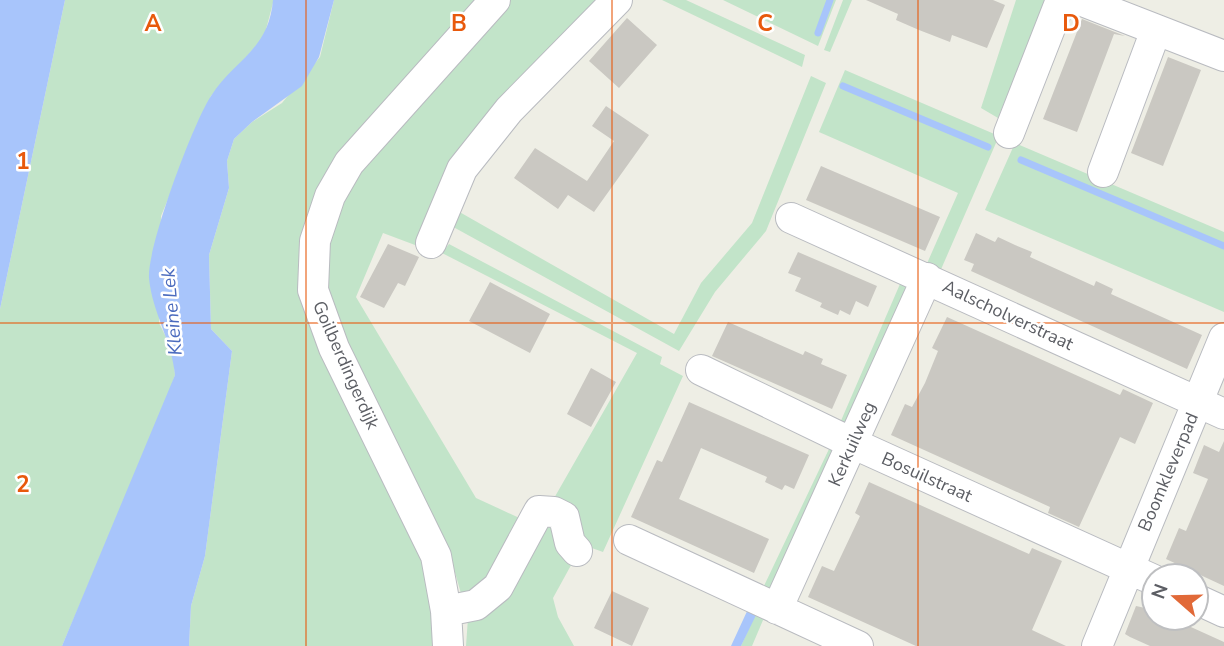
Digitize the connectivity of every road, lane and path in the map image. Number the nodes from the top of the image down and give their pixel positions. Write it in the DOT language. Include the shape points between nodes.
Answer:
graph roads {
  1 [pos="495,0"];
  2 [pos="617,0"];
  3 [pos="1061,0"];
  4 [pos="1080,0"];
  5 [pos="1156,30"];
  6 [pos="1224,56"];
  7 [pos="1009,133"];
  8 [pos="1103,172"];
  9 [pos="791,218"];
  10 [pos="431,243"];
  11 [pos="927,278"];
  12 [pos="1224,338"];
  13 [pos="701,370"];
  14 [pos="1197,402"];
  15 [pos="1224,414"];
  16 [pos="852,443"];
  17 [pos="629,540"];
  18 [pos="577,551"];
  19 [pos="1145,562"];
  20 [pos="1140,574"];
  21 [pos="1140,576"];
  22 [pos="777,609"];
  23 [pos="446,611"];
  24 [pos="448,646"];
  25 [pos="858,646"];
  26 [pos="1097,646"];
  1 -- 23 [label="street, Goilberdingerdijk" via="349,163 330,196 315,241 313,290 334,348 436,556"];
  2 -- 10 [label="street" via="509,110 462,169"];
  3 -- 7 [label="street"];
  4 -- 5 [label="street"];
  5 -- 6 [label="street"];
  5 -- 8 [label="street"];
  9 -- 11 [label="street, Aalscholverstraat"];
  11 -- 14 [label="street, Aalscholverstraat"];
  11 -- 16 [label="street, Kerkuilweg"];
  12 -- 14 [label="street, Boomkleverpad"];
  13 -- 16 [label="street, Bosuilstraat"];
  14 -- 15 [label="street, Aalscholverstraat"];
  14 -- 19 [label="street, Boomkleverpad"];
  16 -- 20 [label="street, Bosuilstraat"];
  16 -- 22 [label="street, Kerkuilweg"];
  17 -- 22 [label="street"];
  18 -- 23 [label="street" via="570,543 564,517 540,511 498,587 477,605"];
  21 -- 26 [label="street, Boomkleverpad"];
  22 -- 25 [label="street"];
  23 -- 24 [label="street, Goilberdingerdijk"];
}
